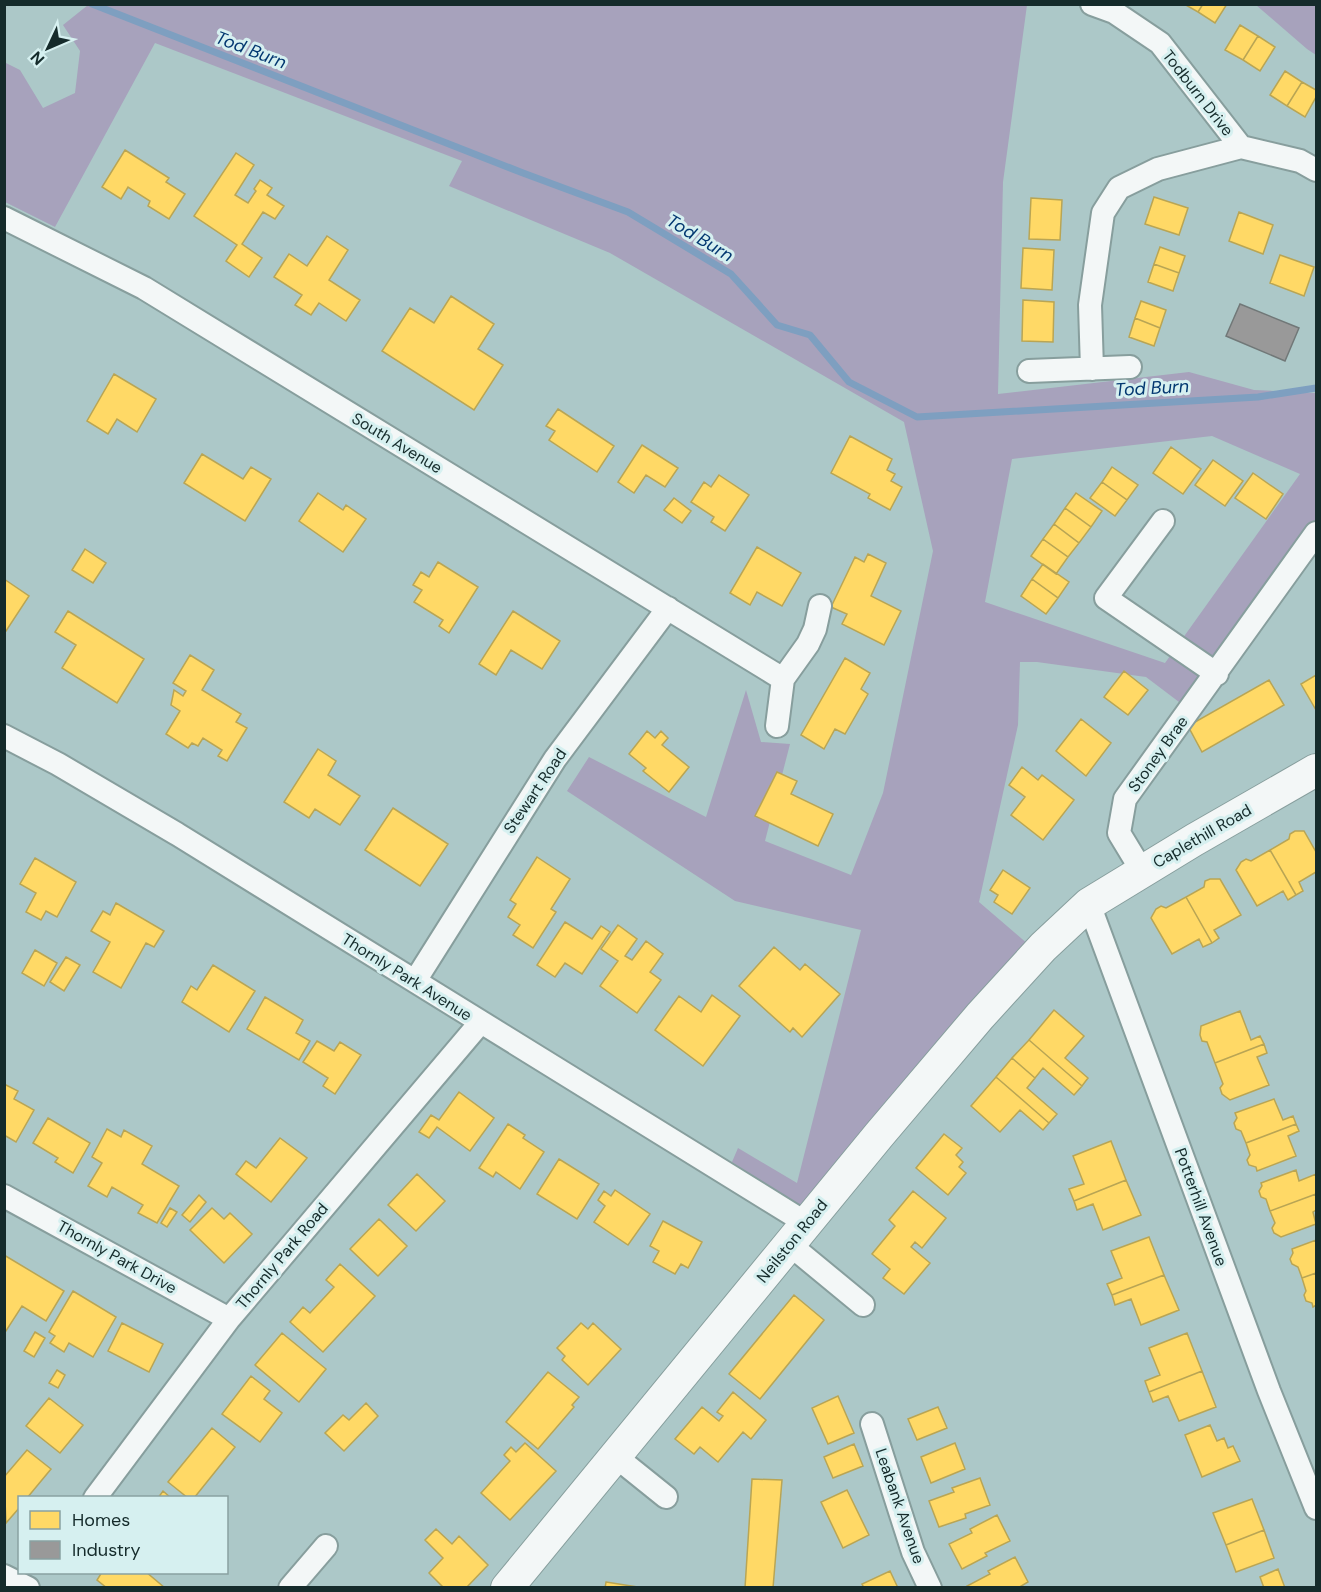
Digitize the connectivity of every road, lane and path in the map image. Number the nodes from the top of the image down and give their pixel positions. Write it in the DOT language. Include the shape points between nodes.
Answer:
graph roads {
  1 [pos="1092,4"];
  2 [pos="1240,147"];
  3 [pos="1317,171"];
  4 [pos="4,219"];
  5 [pos="1130,367"];
  6 [pos="1092,369"];
  7 [pos="1029,371"];
  8 [pos="1163,521"];
  9 [pos="1317,533"];
  10 [pos="820,606"];
  11 [pos="668,608"];
  12 [pos="1217,674"];
  13 [pos="783,679"];
  14 [pos="777,726"];
  15 [pos="4,736"];
  16 [pos="1317,770"];
  17 [pos="1142,871"];
  18 [pos="1089,904"];
  19 [pos="415,981"];
  20 [pos="480,1023"];
  21 [pos="4,1196"];
  22 [pos="798,1233"];
  23 [pos="863,1305"];
  24 [pos="229,1319"];
  25 [pos="872,1424"];
  26 [pos="615,1456"];
  27 [pos="96,1496"];
  28 [pos="666,1497"];
  29 [pos="1317,1508"];
  30 [pos="326,1546"];
  31 [pos="38,1574"];
  32 [pos="4,1576"];
  33 [pos="519,1583"];
  34 [pos="28,1587"];
  35 [pos="290,1587"];
  36 [pos="930,1587"];
  1 -- 2 [label="street, Todburn Drive" via="1114,12 1160,43"];
  2 -- 3 [label="street" via="1300,161"];
  2 -- 6 [label="street" via="1158,169 1119,188 1103,213 1090,305"];
  4 -- 11 [label="street, South Avenue" via="144,288"];
  5 -- 6 [label="street"];
  6 -- 7 [label="street"];
  8 -- 12 [label="street" via="1106,598"];
  9 -- 12 [label="street, Stoney Brae"];
  10 -- 13 [label="street" via="808,644"];
  11 -- 13 [label="street, South Avenue"];
  11 -- 19 [label="street, Stewart Road" via="555,759"];
  12 -- 17 [label="street, Stoney Brae" via="1125,799 1119,833"];
  13 -- 14 [label="street"];
  15 -- 19 [label="street, Thornly Park Avenue" via="177,834"];
  16 -- 17 [label="main road, Caplethill Road"];
  17 -- 18 [label="main road, Caplethill Road"];
  18 -- 22 [label="main road, Neilston Road" via="1013,978"];
  18 -- 29 [label="street, Potterhill Avenue" via="1265,1380"];
  19 -- 20 [label="street, Thornly Park Avenue"];
  20 -- 22 [label="street, Thornly Park Avenue"];
  20 -- 24 [label="street, Thornly Park Road"];
  21 -- 24 [label="street, Thornly Park Drive"];
  22 -- 23 [label="street, Thornly Park Avenue"];
  22 -- 26 [label="main road, Neilston Road"];
  24 -- 27 [label="street, Thornly Park Road"];
  25 -- 36 [label="street, Leabank Avenue" via="913,1552"];
  26 -- 28 [label="street"];
  26 -- 33 [label="main road, Neilston Road"];
  30 -- 35 [label="street"];
  31 -- 34 [label="street"];
  32 -- 34 [label="street"];
}
